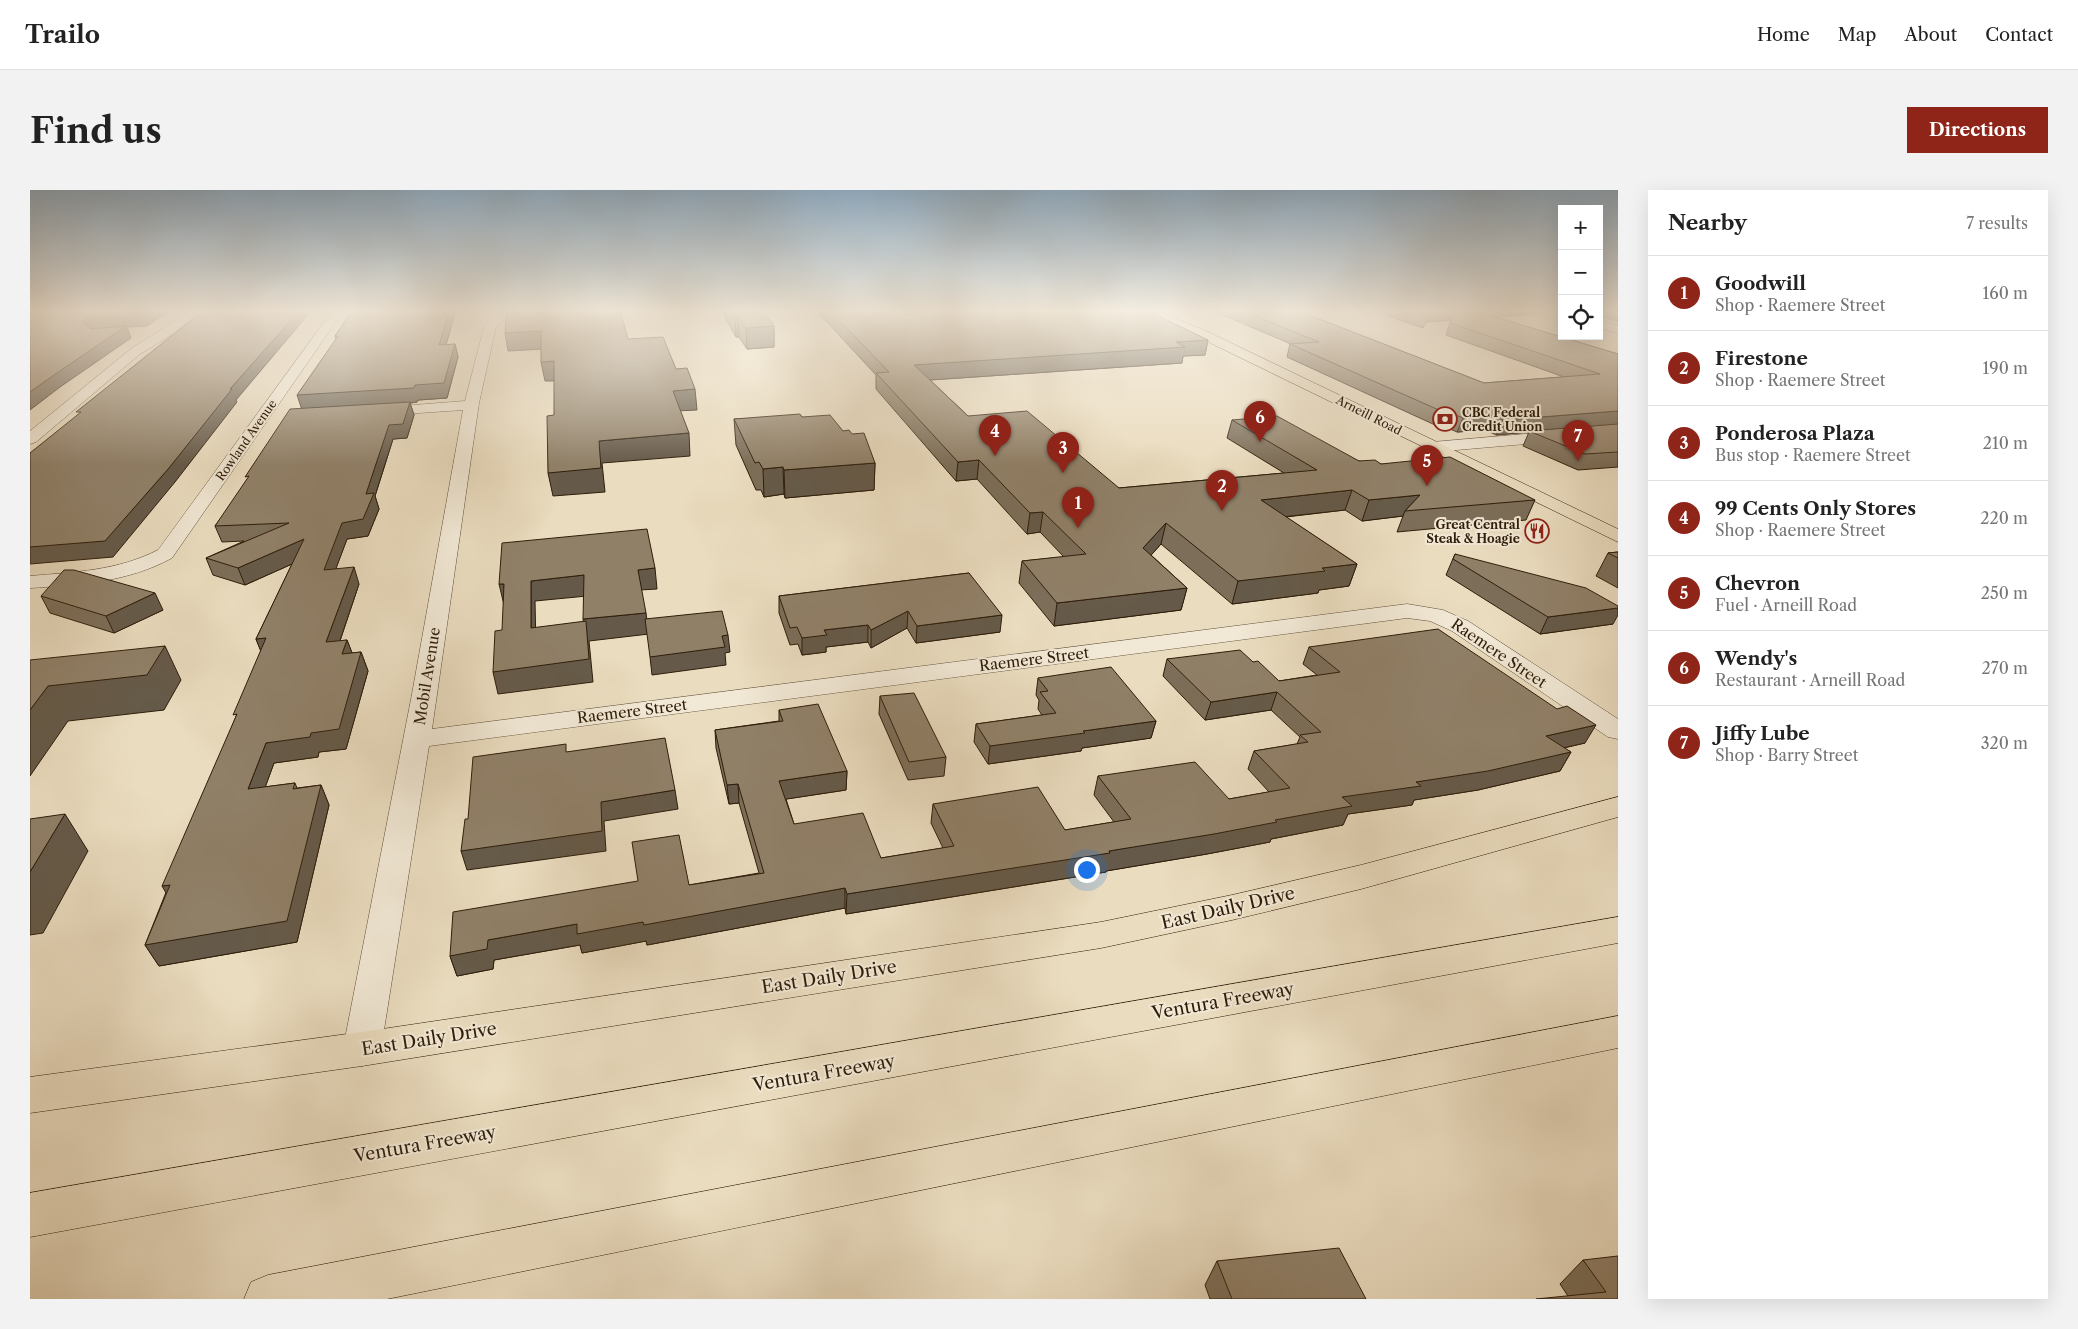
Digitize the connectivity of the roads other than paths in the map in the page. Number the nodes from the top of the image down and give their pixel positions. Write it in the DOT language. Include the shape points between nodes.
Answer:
graph roads {
  1 [pos="123,362"];
  2 [pos="301,362"];
  3 [pos="482,362"];
  4 [pos="1258,362"];
  5 [pos="473,405"];
  6 [pos="365,412"];
  7 [pos="280,418"];
  8 [pos="261,419"];
  9 [pos="1618,431"];
  10 [pos="30,439"];
  11 [pos="1433,447"];
  12 [pos="1618,536"];
  13 [pos="30,582"];
  14 [pos="1618,731"];
  15 [pos="417,739"];
  16 [pos="1618,807"];
  17 [pos="1618,930"];
  18 [pos="1618,1032"];
  19 [pos="362,1049"];
  20 [pos="30,1095"];
  21 [pos="30,1215"];
  22 [pos="268,1299"];
  1 -- 10 [label="street"];
  2 -- 8 [label="street, Rowland Avenue"];
  3 -- 5 [label="street, Mobil Avenue"];
  4 -- 11 [label="main road, Arneill Road"];
  5 -- 6 [label="street"];
  5 -- 15 [label="street, Mobil Avenue"];
  7 -- 8 [label="street"];
  8 -- 13 [label="street, Rowland Avenue" via="168,550 148,564 114,574"];
  9 -- 11 [label="street"];
  11 -- 12 [label="main road, Arneill Road"];
  14 -- 15 [label="street, Raemere Street" via="1455,623 1435,615 1407,611"];
  15 -- 19 [label="street, Mobil Avenue"];
  16 -- 19 [label="main road, East Daily Drive" via="1351,880 1204,915 1101,935"];
  17 -- 21 [label="main road, Ventura Freeway"];
  18 -- 22 [label="main road"];
  19 -- 20 [label="main road, East Daily Drive"];
}
